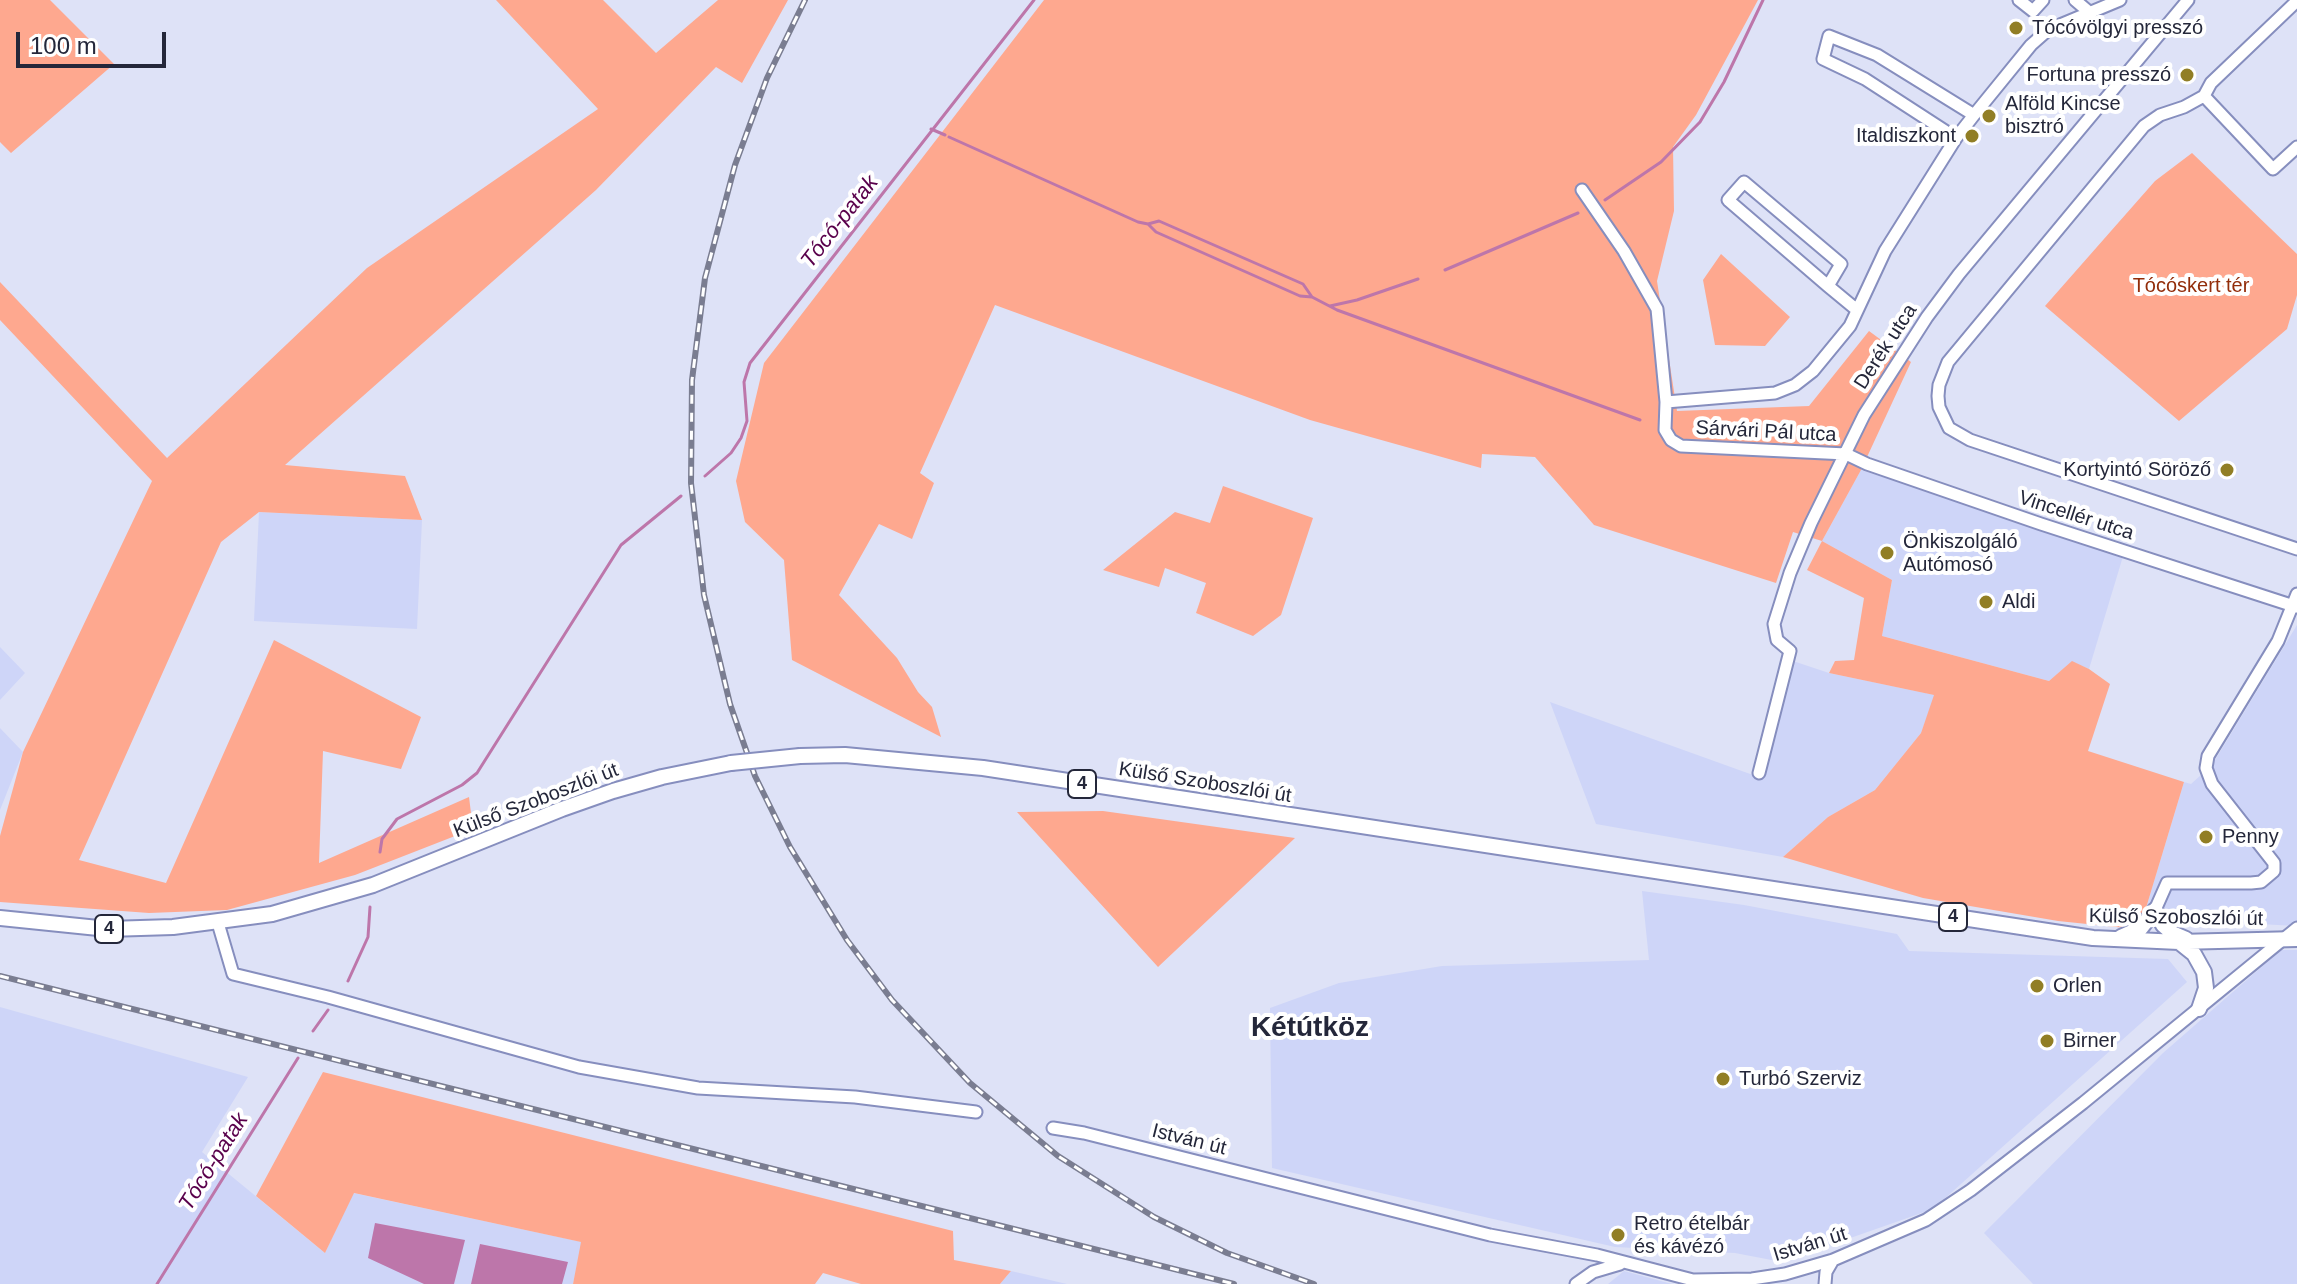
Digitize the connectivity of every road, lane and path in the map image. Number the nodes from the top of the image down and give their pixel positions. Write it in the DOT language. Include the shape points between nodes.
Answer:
graph roads {
  1 [pos="2019,0"];
  2 [pos="2043,0"];
  3 [pos="2075,0"];
  4 [pos="2120,0"];
  5 [pos="2188,0"];
  6 [pos="2295,1"];
  7 [pos="2089,12"];
  8 [pos="2204,96"];
  9 [pos="1974,115"];
  10 [pos="1956,138"];
  11 [pos="2297,147"];
  12 [pos="1582,190"];
  13 [pos="1828,286"];
  14 [pos="1857,310"];
  15 [pos="1666,402"];
  16 [pos="1846,454"];
  17 [pos="2297,549"];
  18 [pos="2296,602"];
  19 [pos="1759,773"];
  20 [pos="2155,910"];
  21 [pos="0,918"];
  22 [pos="218,923"];
  23 [pos="2297,928"];
  24 [pos="2113,939"];
  25 [pos="2297,939"];
  26 [pos="2281,940"];
  27 [pos="2198,941"];
  28 [pos="2179,942"];
  29 [pos="2199,1009"];
  30 [pos="976,1112"];
  31 [pos="1053,1128"];
  32 [pos="1833,1260"];
  33 [pos="1621,1264"];
  34 [pos="1698,1282"];
  35 [pos="1576,1284"];
  36 [pos="1825,1284"];
  1 -- 2 [label="street" via="2033,11"];
  3 -- 7 [label="street"];
  4 -- 7 [label="street, Derék utca"];
  5 -- 16 [label="street, Derék utca" via="1959,274 1893,367"];
  6 -- 8 [label="street"];
  7 -- 9 [label="street, Derék utca" via="2048,30 2031,45"];
  8 -- 11 [label="street" via="2273,169"];
  8 -- 17 [label="street, Vincellér utca" via="2144,126 1948,362 1939,385 1939,407 1949,428 1970,440"];
  9 -- 10 [label="street, Derék utca"];
  9 -- 10 [label="street" via="1877,55 1829,36 1823,59 1865,79"];
  10 -- 14 [label="street, Derék utca" via="1885,251"];
  12 -- 15 [label="street, Sárvári Pál utca" via="1657,309"];
  13 -- 13 [label="street" via="1728,200 1744,182 1841,264"];
  13 -- 14 [label="street"];
  14 -- 15 [label="street, Derék utca" via="1813,371 1795,385 1775,393"];
  15 -- 16 [label="street, Sárvári Pál utca" via="1665,430 1681,446"];
  16 -- 18 [label="street, Vincellér utca" via="2052,528"];
  16 -- 19 [label="street, Derék utca" via="1806,535 1774,624 1777,640 1790,651"];
  18 -- 20 [label="street" via="2206,768 2212,784 2274,863 2274,871 2261,882 2167,883"];
  20 -- 24 [label="main road" via="2141,928"];
  20 -- 27 [label="main road" via="2172,933"];
  21 -- 22 [label="main road, Külső Szoboszlói út / 4" via="108,929"];
  22 -- 24 [label="main road, Külső Szoboszlói út / 4, bridge" via="336,897 562,809 662,777 731,763 845,755 983,768"];
  22 -- 30 [label="street" via="233,974 579,1067 698,1088 855,1097"];
  23 -- 26 [label="street, István út"];
  24 -- 28 [label="main road, Külső Szoboszlói út / 4"];
  25 -- 26 [label="main road, 4"];
  26 -- 27 [label="main road, Külső Szoboszlói út / 4"];
  26 -- 29 [label="street, István út"];
  27 -- 28 [label="main road, Külső Szoboszlói út / 4"];
  28 -- 29 [label="main road" via="2204,972 2206,988"];
  29 -- 32 [label="street, István út" via="1971,1190 1926,1220"];
  31 -- 33 [label="street, István út"];
  32 -- 34 [label="street, István út" via="1785,1274"];
  32 -- 36 [label="street"];
  33 -- 34 [label="street, István út"];
  33 -- 35 [label="street" via="1593,1272"];
}
